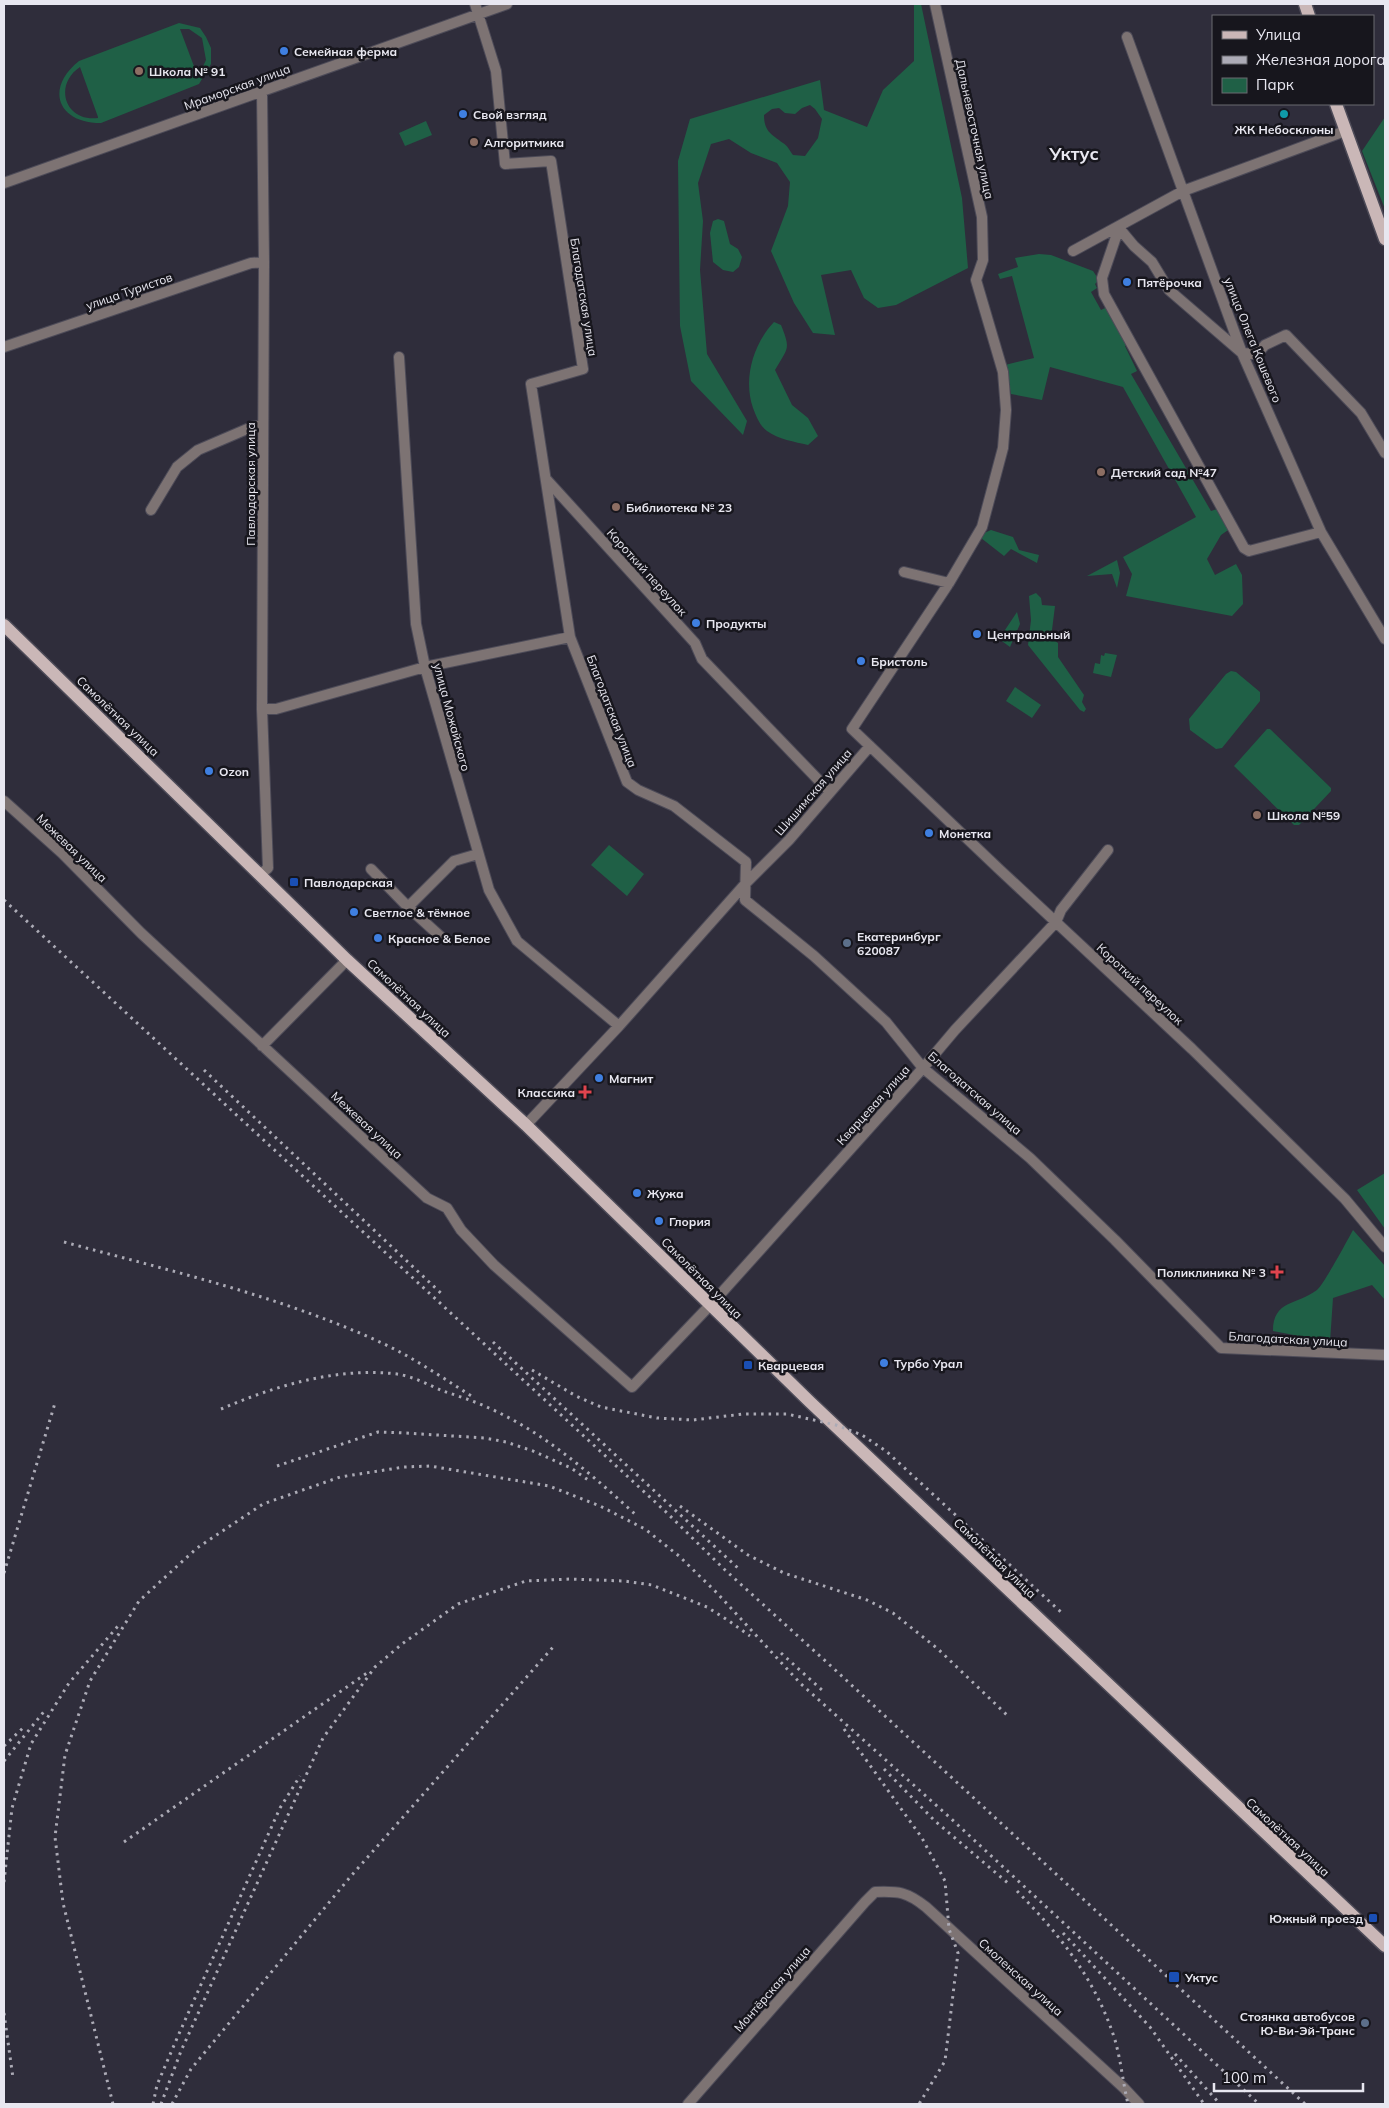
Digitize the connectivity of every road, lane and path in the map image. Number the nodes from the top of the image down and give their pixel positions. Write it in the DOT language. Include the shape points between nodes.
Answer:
graph roads {
  1 [pos="507,4"];
  2 [pos="935,4"];
  3 [pos="477,9"];
  4 [pos="1127,38"];
  5 [pos="262,92"];
  6 [pos="1336,105"];
  7 [pos="1345,131"];
  8 [pos="4,183"];
  9 [pos="1183,191"];
  10 [pos="1119,228"];
  11 [pos="1385,239"];
  12 [pos="1073,251"];
  13 [pos="264,262"];
  14 [pos="976,280"];
  15 [pos="4,346"];
  16 [pos="1242,353"];
  17 [pos="398,357"];
  18 [pos="262,426"];
  19 [pos="1385,453"];
  20 [pos="546,479"];
  21 [pos="151,510"];
  22 [pos="1321,532"];
  23 [pos="904,572"];
  24 [pos="949,583"];
  25 [pos="4,625"];
  26 [pos="570,637"];
  27 [pos="1385,639"];
  28 [pos="425,668"];
  29 [pos="262,709"];
  30 [pos="870,746"];
  31 [pos="830,792"];
  32 [pos="4,801"];
  33 [pos="1108,850"];
  34 [pos="478,854"];
  35 [pos="371,869"];
  36 [pos="261,874"];
  37 [pos="746,883"];
  38 [pos="408,907"];
  39 [pos="1056,922"];
  40 [pos="441,937"];
  41 [pos="347,960"];
  42 [pos="619,1026"];
  43 [pos="262,1046"];
  44 [pos="924,1068"];
  45 [pos="526,1126"];
  46 [pos="1385,1248"];
  47 [pos="710,1306"];
  48 [pos="1385,1355"];
  49 [pos="875,1892"];
  50 [pos="1385,1946"];
  51 [pos="688,2104"];
  52 [pos="1139,2104"];
  1 -- 3 [label="street, Мраморская улица"];
  2 -- 14 [label="street, Дальневосточная улица" via="982,217 983,260"];
  3 -- 5 [label="street, Мраморская улица"];
  3 -- 20 [label="street, Благодатская улица" via="496,71 505,164 550,161 583,369 531,384"];
  4 -- 9 [label="street, улица Олега Кошевого"];
  5 -- 8 [label="street, Мраморская улица"];
  5 -- 13 [label="street, Павлодарская улица"];
  6 -- 7 [label="main road"];
  7 -- 9 [label="street"];
  7 -- 11 [label="main road"];
  9 -- 10 [label="street"];
  9 -- 16 [label="street, улица Олега Кошевого"];
  10 -- 12 [label="street"];
  10 -- 16 [label="street" via="1152,262 1170,290"];
  10 -- 22 [label="street" via="1102,278 1104,294 1244,548 1249,551"];
  13 -- 15 [label="street, улица Туристов" via="251,262"];
  13 -- 18 [label="street, Павлодарская улица"];
  14 -- 24 [label="street, Шишимская улица" via="1003,372 1006,410 1003,448 982,528"];
  16 -- 19 [label="street" via="1257,354 1265,345 1286,335 1361,413"];
  16 -- 22 [label="street, улица Олега Кошевого"];
  17 -- 28 [label="street, улица Можайского" via="416,624"];
  18 -- 21 [label="street" via="254,426 198,450 177,467"];
  18 -- 29 [label="street, Павлодарская улица"];
  20 -- 26 [label="street, Благодатская улица"];
  20 -- 31 [label="street, Короткий переулок" via="695,643 702,659"];
  22 -- 27 [label="street, улица Олега Кошевого"];
  23 -- 24 [label="street"];
  24 -- 30 [label="street, Шишимская улица" via="852,729"];
  25 -- 36 [label="main road, Самолётная улица"];
  26 -- 28 [label="street"];
  26 -- 37 [label="street, Благодатская улица" via="627,782 674,806 746,862"];
  28 -- 29 [label="street" via="276,709"];
  28 -- 34 [label="street, улица Можайского"];
  29 -- 36 [label="street, Павлодарская улица" via="268,868"];
  30 -- 31 [label="street, Шишимская улица"];
  30 -- 39 [label="street, Короткий переулок"];
  31 -- 37 [label="street, Шишимская улица"];
  32 -- 43 [label="street, Межевая улица"];
  33 -- 39 [label="street, Кварцевая улица" via="1061,910"];
  34 -- 38 [label="street" via="454,861"];
  34 -- 42 [label="street, улица Можайского" via="489,890 517,942"];
  35 -- 38 [label="street"];
  36 -- 41 [label="main road, Самолётная улица"];
  37 -- 42 [label="street, Шишимская улица"];
  37 -- 44 [label="street, Благодатская улица" via="745,900 814,956 886,1022"];
  38 -- 40 [label="street"];
  39 -- 44 [label="street, Кварцевая улица" via="954,1030"];
  39 -- 46 [label="street, Короткий переулок" via="1345,1199"];
  41 -- 43 [label="street"];
  41 -- 45 [label="main road, Самолётная улица"];
  42 -- 45 [label="street, Шишимская улица"];
  43 -- 47 [label="street, Межевая улица" via="427,1198 447,1208 461,1230 494,1265 632,1387"];
  44 -- 47 [label="street, Кварцевая улица"];
  44 -- 48 [label="street, Благодатская улица" via="1030,1158 1221,1348"];
  45 -- 47 [label="main road, Самолётная улица"];
  47 -- 50 [label="main road, Самолётная улица"];
  49 -- 51 [label="street, Монтёрская улица"];
  49 -- 52 [label="street, Смоленская улица" via="898,1891 926,1907"];
}
